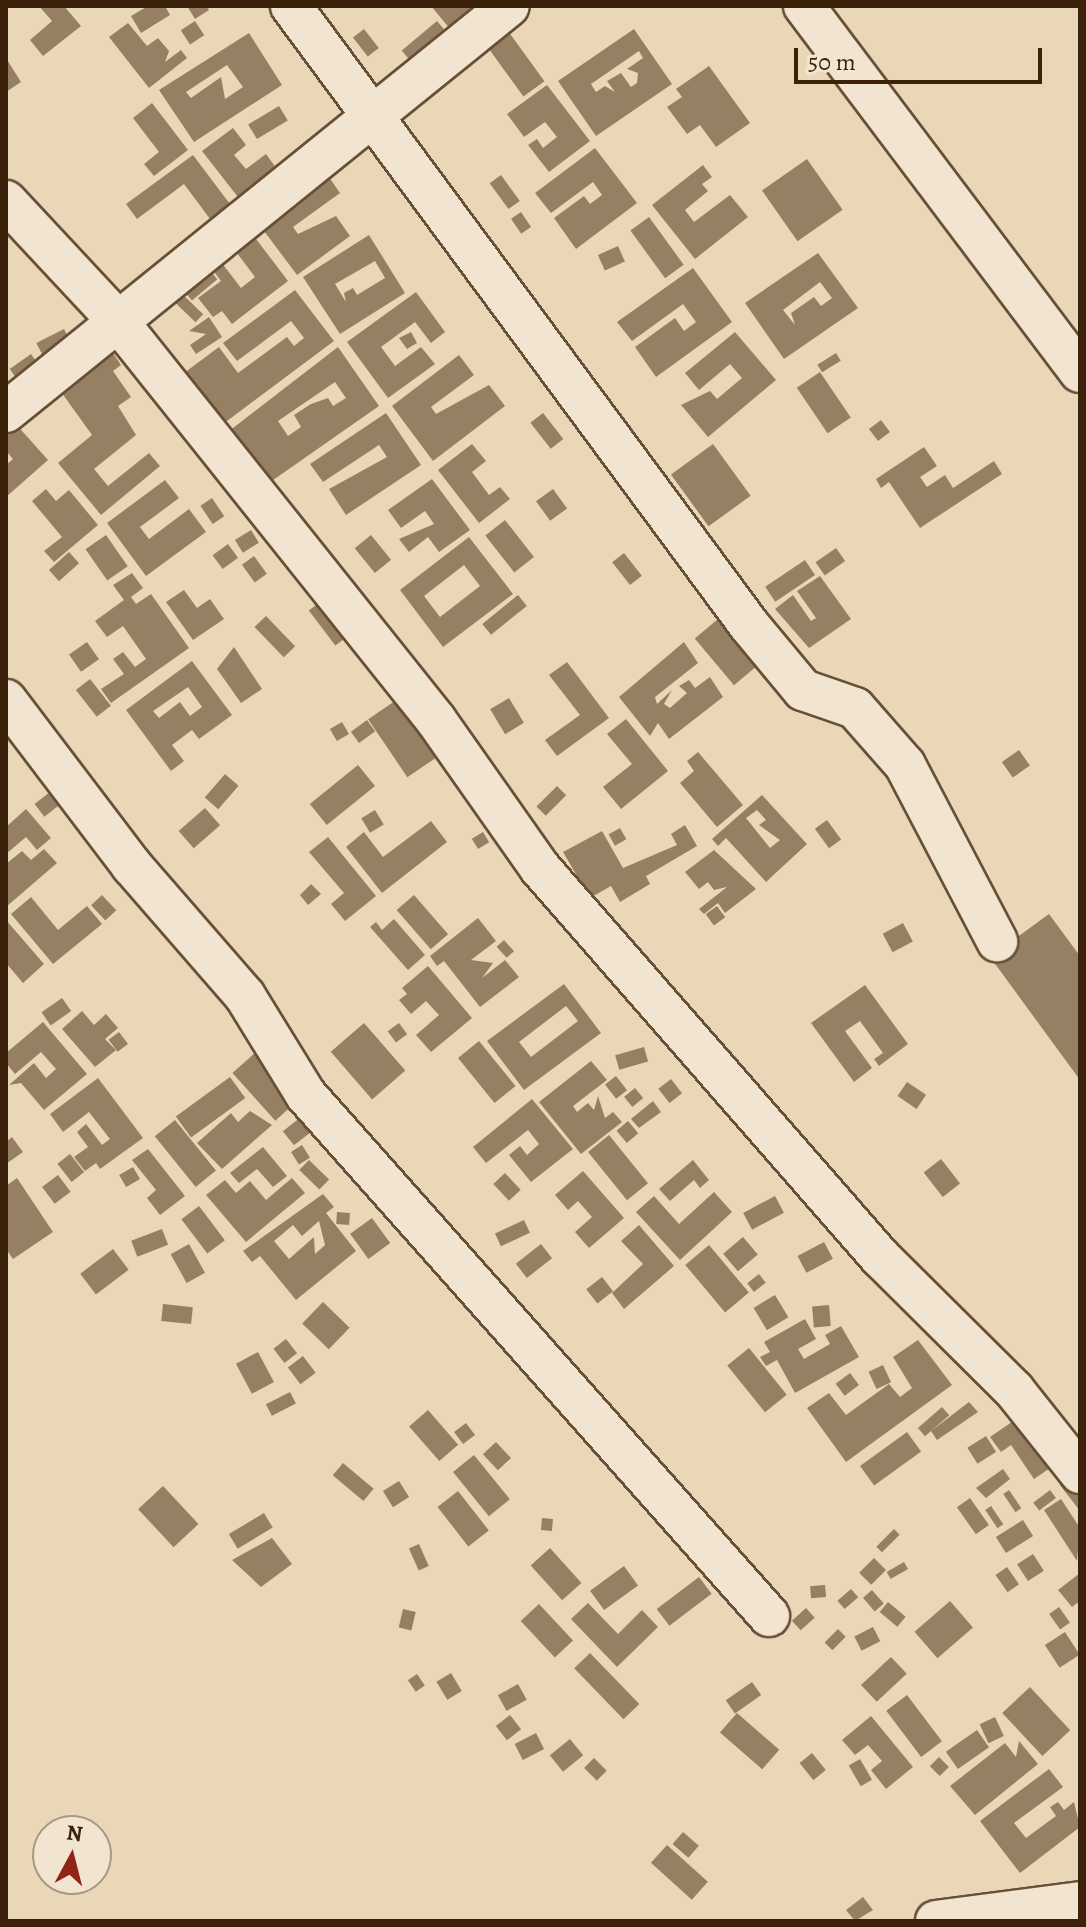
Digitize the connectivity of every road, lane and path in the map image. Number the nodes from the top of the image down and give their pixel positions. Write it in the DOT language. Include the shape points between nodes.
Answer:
graph roads {
  1 [pos="291,6"];
  2 [pos="509,6"];
  3 [pos="804,6"];
  4 [pos="374,117"];
  5 [pos="6,201"];
  6 [pos="116,319"];
  7 [pos="1080,372"];
  8 [pos="6,412"];
  9 [pos="6,700"];
  10 [pos="997,941"];
  11 [pos="1080,1473"];
  12 [pos="769,1616"];
  13 [pos="1080,1902"];
  14 [pos="936,1921"];
  1 -- 4 [label="street"];
  2 -- 4 [label="street"];
  3 -- 7 [label="street"];
  4 -- 6 [label="street"];
  4 -- 10 [label="street" via="749,625 803,690 855,708 905,765"];
  5 -- 6 [label="street"];
  6 -- 8 [label="street"];
  6 -- 11 [label="street" via="436,720 540,868 880,1257 1014,1390"];
  9 -- 12 [label="street" via="132,866 245,996 306,1095"];
  13 -- 14 [label="street"];
}
